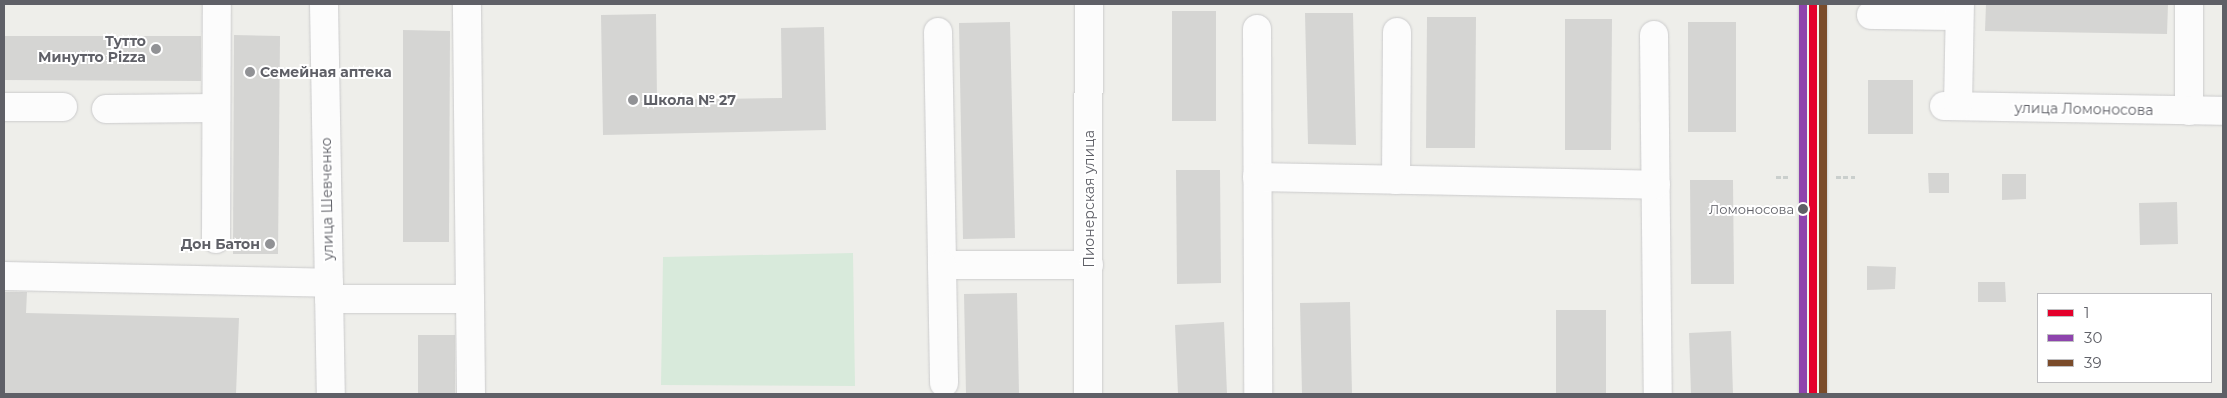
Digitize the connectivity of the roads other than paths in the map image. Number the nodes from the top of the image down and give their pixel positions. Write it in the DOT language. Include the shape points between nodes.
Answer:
graph roads {
  1 [pos="216,4"];
  2 [pos="324,4"];
  3 [pos="467,4"];
  4 [pos="1089,4"];
  5 [pos="1813,4"];
  6 [pos="2189,4"];
  7 [pos="1960,10"];
  8 [pos="1871,16"];
  9 [pos="1257,29"];
  10 [pos="938,32"];
  11 [pos="1397,32"];
  12 [pos="1654,35"];
  13 [pos="4,107"];
  14 [pos="64,107"];
  15 [pos="216,108"];
  16 [pos="106,109"];
  17 [pos="2189,111"];
  18 [pos="2223,111"];
  19 [pos="1257,177"];
  20 [pos="1396,180"];
  21 [pos="1656,185"];
  22 [pos="216,239"];
  23 [pos="942,265"];
  24 [pos="1089,265"];
  25 [pos="4,276"];
  26 [pos="329,291"];
  27 [pos="470,299"];
  28 [pos="944,383"];
  29 [pos="330,394"];
  30 [pos="471,394"];
  31 [pos="1088,394"];
  32 [pos="1258,394"];
  33 [pos="1658,394"];
  34 [pos="1813,394"];
  1 -- 15 [label="street"];
  2 -- 26 [label="street, улица Шевченко"];
  3 -- 27 [label="street"];
  4 -- 24 [label="street, Пионерская улица"];
  5 -- 34 [label="main road"];
  6 -- 17 [label="street"];
  7 -- 8 [label="street"];
  7 -- 17 [label="street, улица Ломоносова" via="1951,106"];
  9 -- 19 [label="street"];
  10 -- 23 [label="street"];
  11 -- 20 [label="street"];
  12 -- 21 [label="street"];
  13 -- 14 [label="street"];
  15 -- 16 [label="street"];
  15 -- 22 [label="street"];
  17 -- 18 [label="street, улица Ломоносова"];
  19 -- 20 [label="street"];
  19 -- 32 [label="street"];
  20 -- 21 [label="street"];
  21 -- 33 [label="street"];
  23 -- 24 [label="street"];
  23 -- 28 [label="street"];
  24 -- 31 [label="street, Пионерская улица"];
  25 -- 26 [label="street"];
  26 -- 27 [label="street"];
  26 -- 29 [label="street, улица Шевченко"];
  27 -- 30 [label="street"];
}
